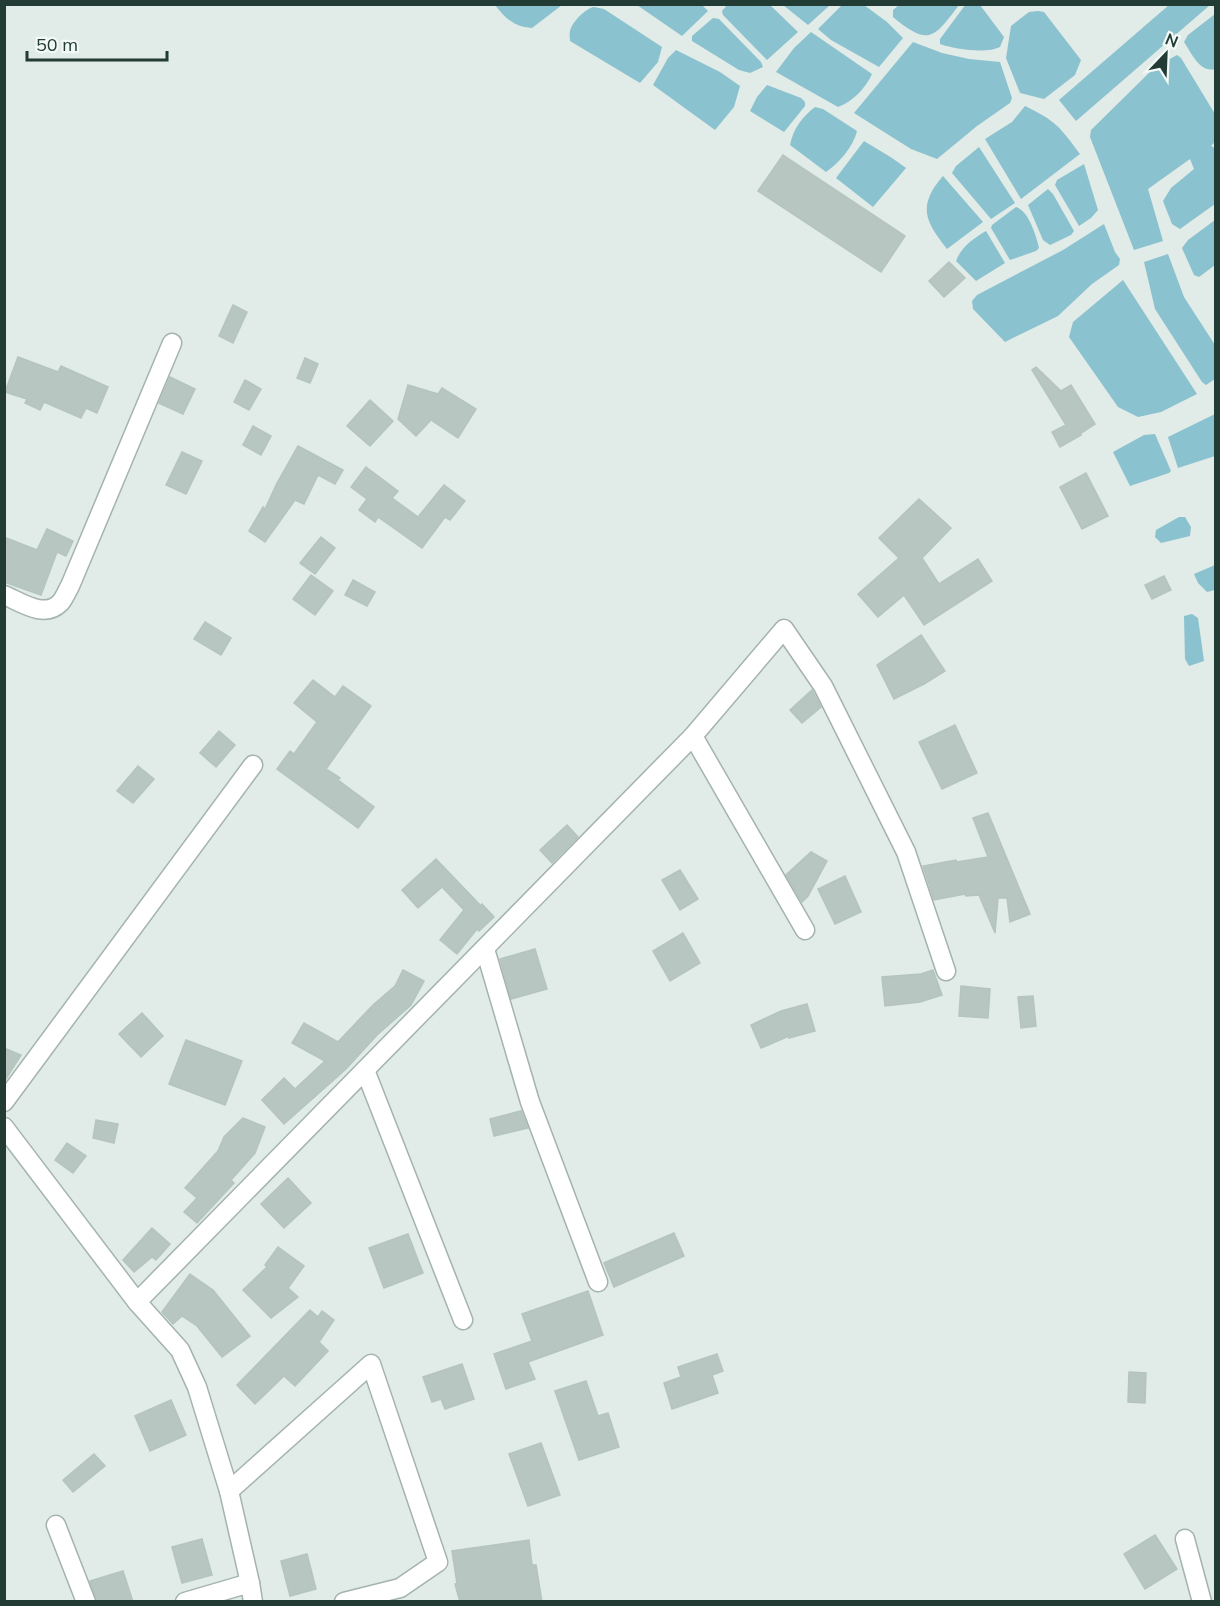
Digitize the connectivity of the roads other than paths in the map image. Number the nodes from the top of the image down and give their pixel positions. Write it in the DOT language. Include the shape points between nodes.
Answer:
graph roads {
  1 [pos="172,343"];
  2 [pos="4,595"];
  3 [pos="693,736"];
  4 [pos="253,765"];
  5 [pos="805,930"];
  6 [pos="485,949"];
  7 [pos="946,971"];
  8 [pos="365,1070"];
  9 [pos="4,1102"];
  10 [pos="4,1127"];
  11 [pos="598,1282"];
  12 [pos="137,1302"];
  13 [pos="463,1320"];
  14 [pos="229,1491"];
  15 [pos="56,1524"];
  16 [pos="1185,1539"];
  17 [pos="250,1583"];
  18 [pos="344,1601"];
  19 [pos="86,1602"];
  20 [pos="185,1602"];
  21 [pos="254,1602"];
  22 [pos="1202,1602"];
  1 -- 2 [label="street" via="60,603 37,610"];
  3 -- 5 [label="street"];
  3 -- 6 [label="street"];
  3 -- 7 [label="street" via="784,629 823,686 906,852"];
  4 -- 9 [label="street"];
  6 -- 8 [label="street"];
  6 -- 11 [label="street" via="530,1102"];
  8 -- 12 [label="street"];
  8 -- 13 [label="street"];
  10 -- 12 [label="street"];
  12 -- 14 [label="street" via="180,1350 197,1387"];
  14 -- 17 [label="street"];
  14 -- 18 [label="street" via="371,1364 438,1562 400,1588"];
  15 -- 19 [label="street"];
  16 -- 22 [label="street"];
  17 -- 20 [label="street"];
  17 -- 21 [label="street"];
}
